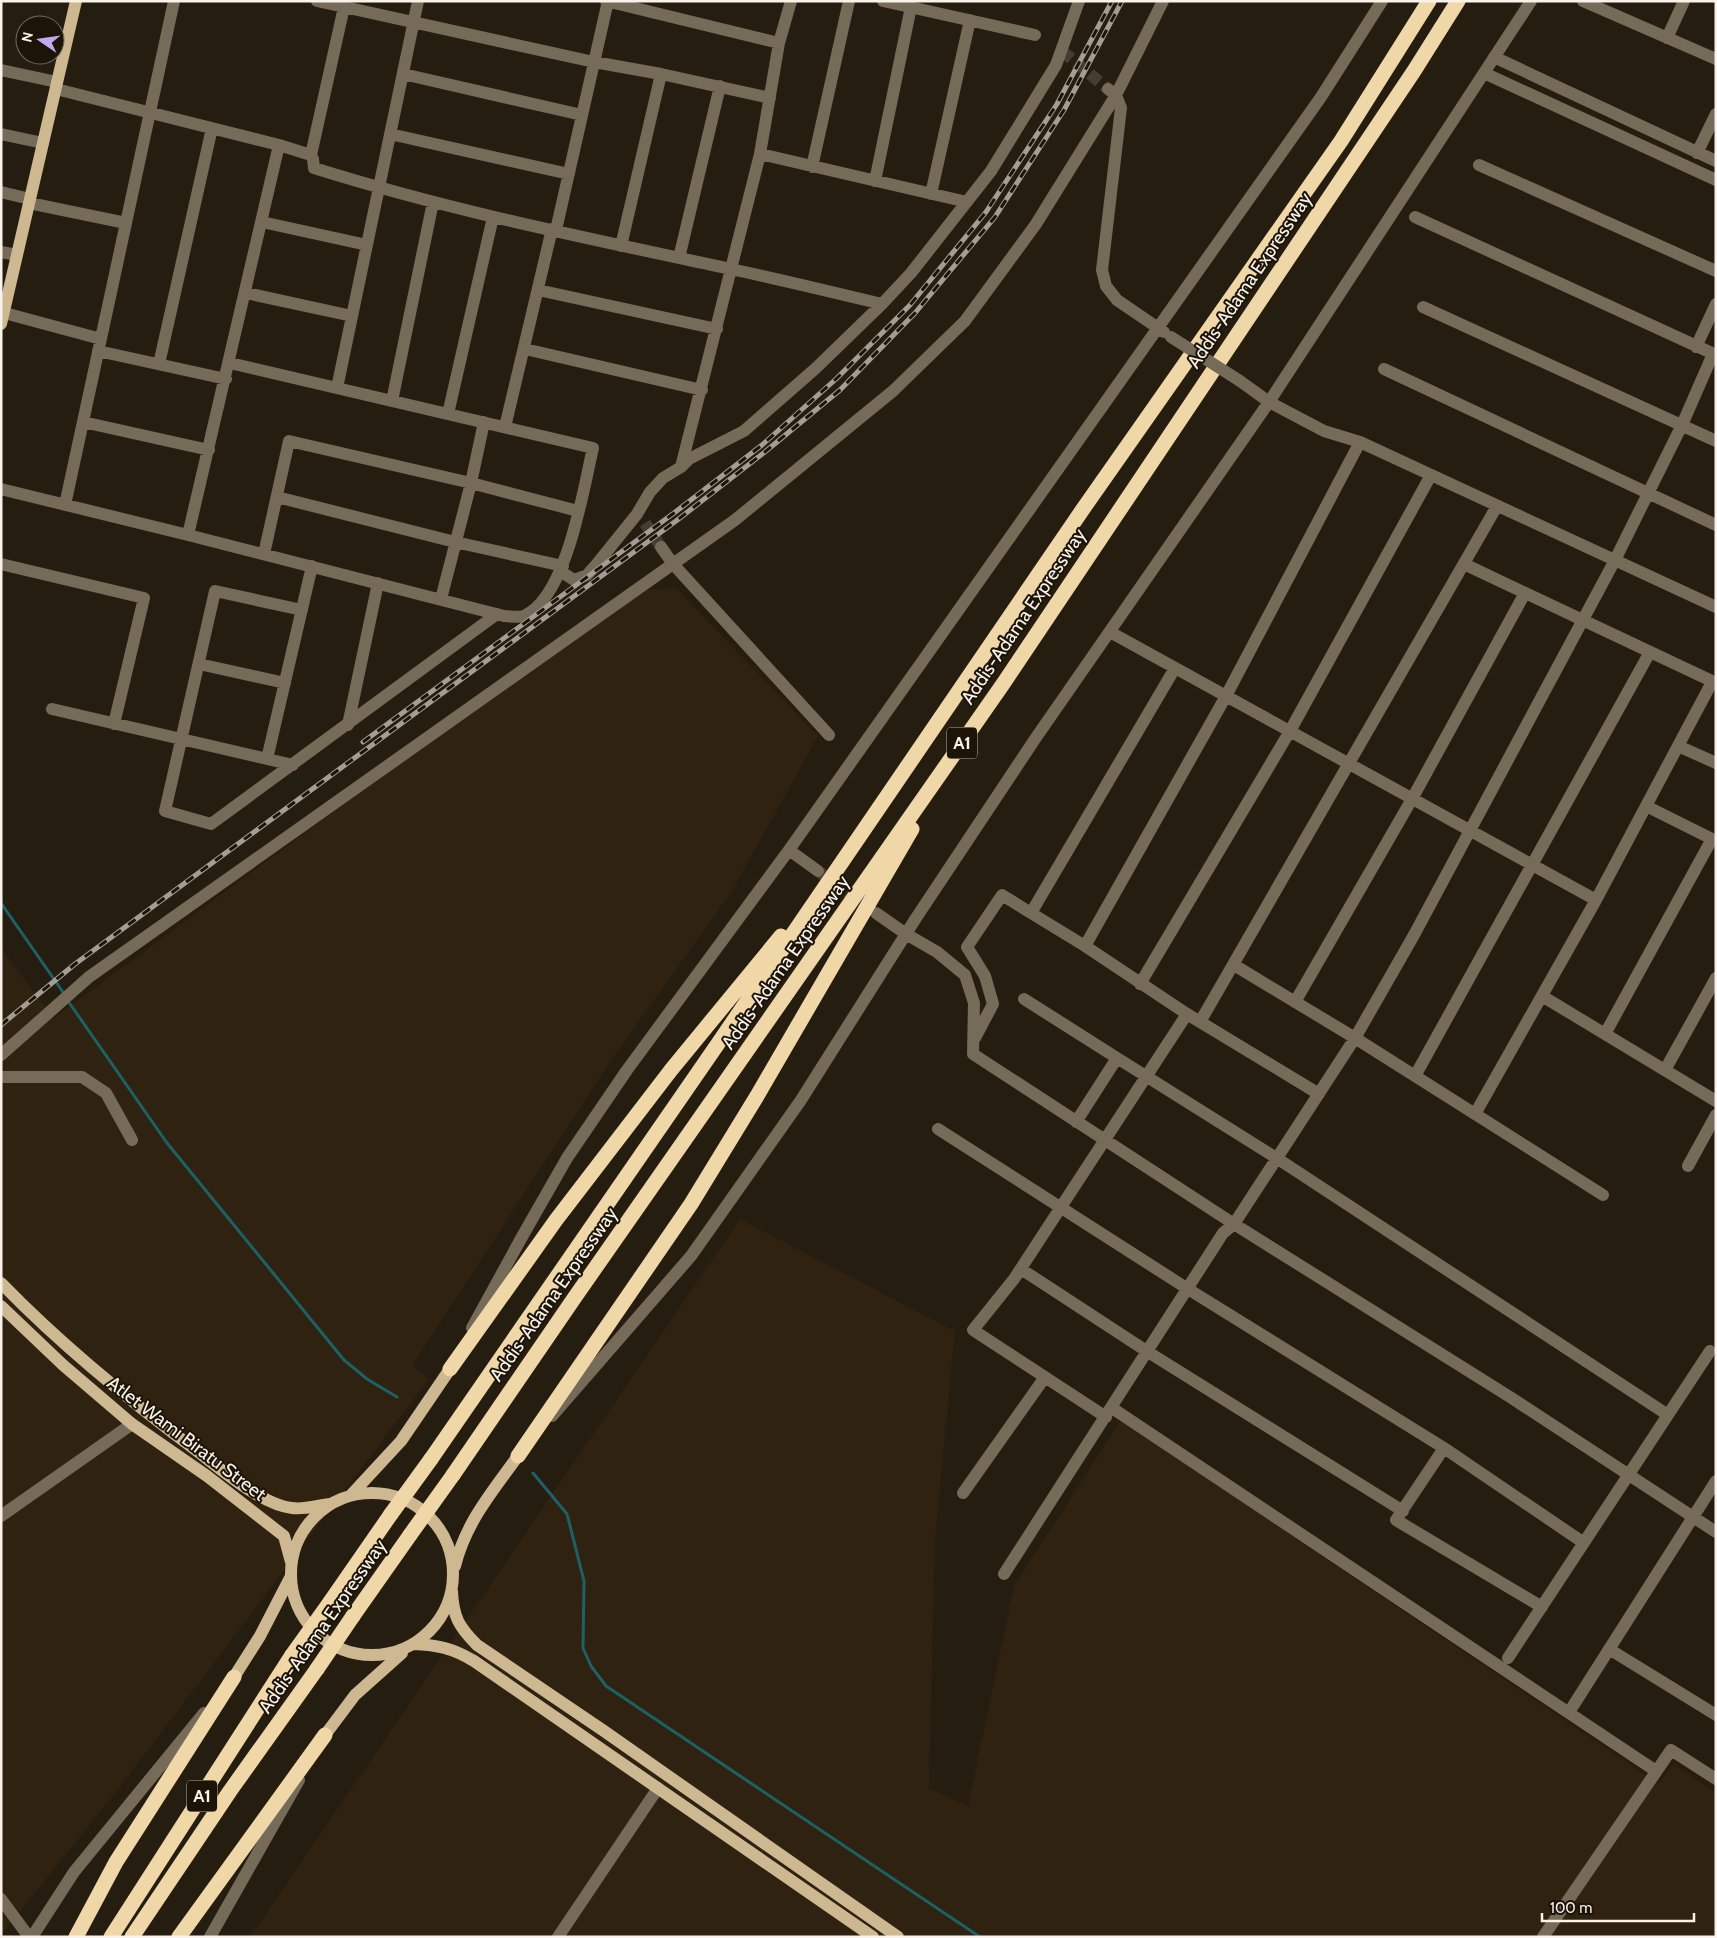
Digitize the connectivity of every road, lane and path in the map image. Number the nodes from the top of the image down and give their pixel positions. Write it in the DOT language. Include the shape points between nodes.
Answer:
graph roads {
  1 [pos="76,1"];
  2 [pos="174,1"];
  3 [pos="317,1"];
  4 [pos="418,1"];
  5 [pos="607,1"];
  6 [pos="790,1"];
  7 [pos="849,1"];
  8 [pos="883,1"];
  9 [pos="1079,1"];
  10 [pos="1163,1"];
  11 [pos="1382,1"];
  12 [pos="1429,1"];
  13 [pos="1458,1"];
  14 [pos="1532,1"];
  15 [pos="1583,1"];
  16 [pos="1684,1"];
  17 [pos="344,7"];
  18 [pos="911,7"];
  19 [pos="970,20"];
  20 [pos="413,22"];
  21 [pos="1035,35"];
  22 [pos="1667,38"];
  23 [pos="779,43"];
  24 [pos="1494,58"];
  25 [pos="1716,59"];
  26 [pos="594,62"];
  27 [pos="1,70"];
  28 [pos="1484,73"];
  29 [pos="403,74"];
  30 [pos="661,74"];
  31 [pos="56,86"];
  32 [pos="720,86"];
  33 [pos="1112,92"];
  34 [pos="770,98"];
  35 [pos="149,112"];
  36 [pos="1716,114"];
  37 [pos="582,115"];
  38 [pos="212,128"];
  39 [pos="1,134"];
  40 [pos="390,134"];
  41 [pos="43,144"];
  42 [pos="279,145"];
  43 [pos="1697,153"];
  44 [pos="760,154"];
  45 [pos="310,155"];
  46 [pos="1716,161"];
  47 [pos="1479,165"];
  48 [pos="812,167"];
  49 [pos="569,174"];
  50 [pos="1716,180"];
  51 [pos="875,181"];
  52 [pos="378,188"];
  53 [pos="1,192"];
  54 [pos="931,194"];
  55 [pos="30,201"];
  56 [pos="433,202"];
  57 [pos="967,202"];
  58 [pos="493,217"];
  59 [pos="1415,217"];
  60 [pos="262,222"];
  61 [pos="126,223"];
  62 [pos="554,230"];
  63 [pos="366,245"];
  64 [pos="621,246"];
  65 [pos="1,252"];
  66 [pos="17,255"];
  67 [pos="679,258"];
  68 [pos="732,269"];
  69 [pos="1716,271"];
  70 [pos="538,290"];
  71 [pos="246,293"];
  72 [pos="882,304"];
  73 [pos="1716,304"];
  74 [pos="1423,307"];
  75 [pos="2,316"];
  76 [pos="352,316"];
  77 [pos="717,328"];
  78 [pos="1157,328"];
  79 [pos="100,345"];
  80 [pos="1696,347"];
  81 [pos="524,349"];
  82 [pos="1715,355"];
  83 [pos="230,363"];
  84 [pos="159,364"];
  85 [pos="1384,369"];
  86 [pos="226,379"];
  87 [pos="338,388"];
  88 [pos="702,390"];
  89 [pos="392,401"];
  90 [pos="1269,402"];
  91 [pos="448,414"];
  92 [pos="83,422"];
  93 [pos="484,422"];
  94 [pos="1682,425"];
  95 [pos="505,427"];
  96 [pos="1716,441"];
  97 [pos="1360,442"];
  98 [pos="209,450"];
  99 [pos="681,467"];
  100 [pos="1431,475"];
  101 [pos="471,483"];
  102 [pos="1,489"];
  103 [pos="1648,494"];
  104 [pos="277,497"];
  105 [pos="65,505"];
  106 [pos="1497,506"];
  107 [pos="578,511"];
  108 [pos="1716,525"];
  109 [pos="188,535"];
  110 [pos="455,542"];
  111 [pos="661,547"];
  112 [pos="264,554"];
  113 [pos="1615,560"];
  114 [pos="1,564"];
  115 [pos="673,564"];
  116 [pos="1464,564"];
  117 [pos="312,566"];
  118 [pos="562,569"];
  119 [pos="378,583"];
  120 [pos="1525,594"];
  121 [pos="441,599"];
  122 [pos="1716,607"];
  123 [pos="302,610"];
  124 [pos="497,614"];
  125 [pos="1582,621"];
  126 [pos="1110,632"];
  127 [pos="1650,652"];
  128 [pos="199,664"];
  129 [pos="1176,668"];
  130 [pos="1714,682"];
  131 [pos="285,683"];
  132 [pos="1226,696"];
  133 [pos="52,709"];
  134 [pos="114,724"];
  135 [pos="348,725"];
  136 [pos="1290,731"];
  137 [pos="830,735"];
  138 [pos="181,740"];
  139 [pos="960,745"];
  140 [pos="1678,746"];
  141 [pos="267,759"];
  142 [pos="1716,763"];
  143 [pos="1349,764"];
  144 [pos="293,765"];
  145 [pos="1412,799"];
  146 [pos="1646,806"];
  147 [pos="1470,831"];
  148 [pos="1714,840"];
  149 [pos="789,850"];
  150 [pos="844,860"];
  151 [pos="1533,865"];
  152 [pos="818,871"];
  153 [pos="1596,900"];
  154 [pos="876,913"];
  155 [pos="1031,913"];
  156 [pos="906,934"];
  157 [pos="1085,946"];
  158 [pos="1234,965"];
  159 [pos="1716,978"];
  160 [pos="1140,984"];
  161 [pos="1542,996"];
  162 [pos="1024,999"];
  163 [pos="1295,1002"];
  164 [pos="1187,1014"];
  165 [pos="1200,1022"];
  166 [pos="1605,1034"];
  167 [pos="1354,1038"];
  168 [pos="973,1040"];
  169 [pos="1,1055"];
  170 [pos="1117,1058"];
  171 [pos="1665,1070"];
  172 [pos="1146,1076"];
  173 [pos="1415,1076"];
  174 [pos="1,1077"];
  175 [pos="1320,1094"];
  176 [pos="1716,1101"];
  177 [pos="1475,1114"];
  178 [pos="1716,1116"];
  179 [pos="1076,1122"];
  180 [pos="938,1130"];
  181 [pos="132,1140"];
  182 [pos="1105,1140"];
  183 [pos="1278,1159"];
  184 [pos="1688,1166"];
  185 [pos="1603,1194"];
  186 [pos="1061,1208"];
  187 [pos="1234,1224"];
  188 [pos="1021,1268"];
  189 [pos="1,1283"];
  190 [pos="1188,1289"];
  191 [pos="1,1306"];
  192 [pos="1710,1351"];
  193 [pos="1148,1352"];
  194 [pos="450,1370"];
  195 [pos="100,1373"];
  196 [pos="1045,1377"];
  197 [pos="87,1385"];
  198 [pos="1109,1412"];
  199 [pos="1668,1415"];
  200 [pos="132,1424"];
  201 [pos="1444,1448"];
  202 [pos="518,1456"];
  203 [pos="216,1465"];
  204 [pos="1628,1475"];
  205 [pos="207,1476"];
  206 [pos="1716,1481"];
  207 [pos="963,1493"];
  208 [pos="351,1495"];
  209 [pos="330,1504"];
  210 [pos="1403,1511"];
  211 [pos="1,1516"];
  212 [pos="1692,1518"];
  213 [pos="1716,1532"];
  214 [pos="1584,1543"];
  215 [pos="291,1571"];
  216 [pos="454,1571"];
  217 [pos="1004,1574"];
  218 [pos="452,1592"];
  219 [pos="1542,1607"];
  220 [pos="411,1645"];
  221 [pos="1609,1649"];
  222 [pos="1508,1658"];
  223 [pos="234,1677"];
  224 [pos="1573,1706"];
  225 [pos="1716,1715"];
  226 [pos="325,1734"];
  227 [pos="1656,1771"];
  228 [pos="1716,1779"];
  229 [pos="658,1788"];
  230 [pos="1,1899"];
  231 [pos="30,1937"];
  232 [pos="76,1937"];
  233 [pos="111,1937"];
  234 [pos="132,1937"];
  235 [pos="179,1937"];
  236 [pos="210,1937"];
  237 [pos="558,1937"];
  238 [pos="873,1937"];
  239 [pos="898,1937"];
  240 [pos="1543,1937"];
  1 -- 31 [label="main road"];
  2 -- 35 [label="street"];
  3 -- 17 [label="street"];
  4 -- 20 [label="street"];
  5 -- 23 [label="street"];
  5 -- 26 [label="street"];
  6 -- 23 [label="street"];
  7 -- 48 [label="street"];
  8 -- 18 [label="street"];
  9 -- 57 [label="street" via="1056,65 991,171"];
  10 -- 33 [label="street"];
  11 -- 78 [label="street" via="1321,97"];
  12 -- 150 [label="highway, Addis-Adama Expressway / A1" via="1341,140 1072,525"];
  13 -- 139 [label="highway, Addis-Adama Expressway / A1"];
  14 -- 24 [label="street"];
  15 -- 22 [label="street"];
  16 -- 22 [label="street"];
  17 -- 20 [label="street"];
  17 -- 45 [label="street"];
  18 -- 19 [label="street"];
  18 -- 51 [label="street"];
  19 -- 21 [label="street"];
  19 -- 54 [label="street"];
  20 -- 26 [label="street"];
  20 -- 29 [label="street"];
  22 -- 25 [label="street"];
  23 -- 34 [label="street"];
  24 -- 28 [label="street"];
  24 -- 43 [label="street"];
  26 -- 30 [label="street"];
  26 -- 37 [label="street"];
  27 -- 31 [label="street"];
  28 -- 50 [label="street"];
  28 -- 90 [label="street"];
  29 -- 37 [label="street"];
  29 -- 40 [label="street"];
  30 -- 32 [label="street"];
  30 -- 64 [label="street"];
  31 -- 35 [label="street"];
  31 -- 41 [label="main road"];
  32 -- 34 [label="street"];
  32 -- 67 [label="street"];
  33 -- 78 [label="street" via="1121,108 1102,270 1106,286 1117,300"];
  33 -- 115 [label="street" via="1036,224 965,321 893,392 735,520"];
  34 -- 44 [label="street"];
  35 -- 38 [label="street"];
  35 -- 61 [label="street"];
  36 -- 43 [label="street"];
  37 -- 49 [label="street"];
  38 -- 42 [label="street"];
  38 -- 84 [label="street"];
  39 -- 41 [label="street"];
  40 -- 49 [label="street"];
  40 -- 52 [label="street"];
  41 -- 55 [label="main road"];
  42 -- 45 [label="street"];
  42 -- 60 [label="street"];
  43 -- 46 [label="street"];
  44 -- 48 [label="street"];
  44 -- 68 [label="street"];
  45 -- 52 [label="street" via="314,168"];
  47 -- 69 [label="street"];
  48 -- 51 [label="street"];
  49 -- 62 [label="street"];
  51 -- 54 [label="street"];
  52 -- 56 [label="street"];
  52 -- 63 [label="street"];
  53 -- 55 [label="street"];
  54 -- 57 [label="street"];
  55 -- 61 [label="street"];
  55 -- 66 [label="main road"];
  56 -- 58 [label="street"];
  56 -- 89 [label="street"];
  57 -- 72 [label="street" via="911,274"];
  58 -- 62 [label="street"];
  58 -- 91 [label="street"];
  59 -- 80 [label="street"];
  60 -- 63 [label="street"];
  60 -- 71 [label="street"];
  61 -- 79 [label="street"];
  62 -- 64 [label="street"];
  62 -- 70 [label="street"];
  63 -- 76 [label="street"];
  64 -- 67 [label="street"];
  65 -- 66 [label="street"];
  66 -- 75 [label="main road"];
  67 -- 68 [label="street"];
  68 -- 72 [label="street"];
  68 -- 77 [label="street"];
  70 -- 77 [label="street"];
  70 -- 81 [label="street"];
  71 -- 76 [label="street"];
  71 -- 83 [label="street"];
  72 -- 99 [label="street" via="744,431 689,459"];
  73 -- 80 [label="street"];
  74 -- 94 [label="street"];
  75 -- 79 [label="street"];
  76 -- 87 [label="street"];
  77 -- 88 [label="street"];
  78 -- 90 [label="street, bridge"];
  78 -- 149 [label="street"];
  79 -- 84 [label="street"];
  79 -- 92 [label="street"];
  80 -- 82 [label="street"];
  81 -- 88 [label="street"];
  81 -- 95 [label="street"];
  82 -- 94 [label="street"];
  83 -- 86 [label="street"];
  83 -- 87 [label="street"];
  84 -- 86 [label="street"];
  85 -- 103 [label="street"];
  86 -- 98 [label="street"];
  87 -- 89 [label="street"];
  88 -- 99 [label="street"];
  89 -- 91 [label="street"];
  90 -- 97 [label="street" via="1324,431"];
  90 -- 126 [label="street"];
  91 -- 93 [label="street"];
  92 -- 98 [label="street"];
  92 -- 105 [label="street"];
  93 -- 95 [label="street"];
  93 -- 101 [label="street"];
  94 -- 96 [label="street"];
  94 -- 103 [label="street"];
  95 -- 107 [label="street" via="593,448"];
  97 -- 100 [label="street"];
  97 -- 132 [label="street"];
  98 -- 109 [label="street"];
  99 -- 118 [label="street" via="650,492 641,519 587,575 574,580"];
  100 -- 106 [label="street"];
  100 -- 136 [label="street"];
  101 -- 104 [label="street" via="289,441"];
  101 -- 107 [label="street"];
  101 -- 110 [label="street"];
  102 -- 105 [label="street"];
  103 -- 108 [label="street"];
  103 -- 113 [label="street"];
  104 -- 110 [label="street"];
  104 -- 112 [label="street"];
  105 -- 109 [label="street"];
  106 -- 113 [label="street"];
  106 -- 116 [label="street"];
  107 -- 118 [label="street"];
  109 -- 112 [label="street"];
  110 -- 118 [label="street"];
  110 -- 121 [label="street"];
  111 -- 115 [label="street"];
  112 -- 117 [label="street"];
  113 -- 122 [label="street"];
  113 -- 125 [label="street"];
  114 -- 134 [label="street" via="144,598"];
  115 -- 137 [label="street"];
  115 -- 169 [label="street" via="89,977"];
  116 -- 120 [label="street"];
  116 -- 143 [label="street"];
  117 -- 119 [label="street"];
  117 -- 123 [label="street"];
  118 -- 124 [label="street" via="537,607 522,616"];
  119 -- 121 [label="street"];
  119 -- 135 [label="street"];
  120 -- 125 [label="street"];
  120 -- 145 [label="street"];
  121 -- 124 [label="street"];
  123 -- 128 [label="street" via="215,591"];
  123 -- 131 [label="street"];
  124 -- 135 [label="street"];
  125 -- 127 [label="street"];
  125 -- 147 [label="street"];
  126 -- 129 [label="street"];
  126 -- 156 [label="street"];
  127 -- 130 [label="street"];
  127 -- 151 [label="street"];
  128 -- 131 [label="street"];
  128 -- 138 [label="street"];
  129 -- 132 [label="street"];
  129 -- 155 [label="street"];
  130 -- 140 [label="street"];
  131 -- 141 [label="street"];
  132 -- 136 [label="street"];
  132 -- 157 [label="street"];
  133 -- 134 [label="street"];
  134 -- 138 [label="street"];
  135 -- 144 [label="street"];
  136 -- 143 [label="street"];
  136 -- 160 [label="street"];
  138 -- 141 [label="street"];
  138 -- 144 [label="street" via="165,812 211,824"];
  139 -- 202 [label="highway" via="864,914 691,1204"];
  139 -- 234 [label="highway, Addis-Adama Expressway / A1, bridge" via="230,1791"];
  140 -- 142 [label="street"];
  140 -- 146 [label="street"];
  141 -- 144 [label="street"];
  143 -- 145 [label="street"];
  143 -- 158 [label="street"];
  145 -- 147 [label="street"];
  145 -- 163 [label="street"];
  146 -- 148 [label="street"];
  146 -- 153 [label="street"];
  147 -- 151 [label="street"];
  147 -- 167 [label="street"];
  148 -- 166 [label="street"];
  149 -- 152 [label="street"];
  149 -- 194 [label="street" via="626,1070 567,1158"];
  150 -- 194 [label="highway" via="671,1070 556,1220"];
  150 -- 233 [label="highway, Addis-Adama Expressway / A1, bridge" via="292,1655"];
  151 -- 153 [label="street"];
  151 -- 173 [label="street"];
  153 -- 161 [label="street"];
  154 -- 156 [label="street"];
  155 -- 157 [label="street"];
  155 -- 168 [label="street" via="1002,895 967,948 985,976 993,1004"];
  156 -- 168 [label="street" via="937,952 965,975 974,1003"];
  156 -- 202 [label="street" via="800,1100 691,1256"];
  157 -- 160 [label="street"];
  158 -- 163 [label="street"];
  158 -- 165 [label="street"];
  159 -- 171 [label="street"];
  160 -- 164 [label="street"];
  161 -- 166 [label="street"];
  161 -- 177 [label="street"];
  162 -- 170 [label="street"];
  163 -- 167 [label="street"];
  164 -- 165 [label="street"];
  164 -- 172 [label="street"];
  165 -- 175 [label="street"];
  166 -- 171 [label="street"];
  167 -- 173 [label="street"];
  167 -- 175 [label="street"];
  168 -- 179 [label="street" via="973,1054"];
  170 -- 172 [label="street"];
  170 -- 179 [label="street"];
  171 -- 176 [label="street"];
  172 -- 182 [label="street"];
  172 -- 183 [label="street"];
  173 -- 177 [label="street"];
  174 -- 181 [label="street" via="82,1076 106,1093"];
  175 -- 183 [label="street"];
  177 -- 185 [label="street"];
  178 -- 184 [label="street"];
  179 -- 182 [label="street"];
  180 -- 186 [label="street"];
  182 -- 186 [label="street"];
  182 -- 187 [label="street"];
  183 -- 187 [label="street"];
  183 -- 199 [label="street"];
  186 -- 188 [label="street"];
  186 -- 190 [label="street"];
  187 -- 190 [label="street" via="1223,1233"];
  187 -- 204 [label="street"];
  188 -- 193 [label="street"];
  188 -- 196 [label="street" via="973,1330"];
  189 -- 195 [label="main road" via="31,1315"];
  190 -- 193 [label="street"];
  190 -- 201 [label="street"];
  191 -- 197 [label="main road, Atlet Wami Biratu Street"];
  192 -- 199 [label="street"];
  193 -- 198 [label="street"];
  193 -- 210 [label="street"];
  194 -- 208 [label="main road" via="401,1441"];
  195 -- 197 [label="main road"];
  195 -- 203 [label="main road"];
  196 -- 198 [label="street"];
  196 -- 207 [label="street"];
  197 -- 200 [label="main road, Atlet Wami Biratu Street"];
  198 -- 217 [label="street"];
  198 -- 227 [label="street"];
  199 -- 204 [label="street"];
  200 -- 205 [label="main road, Atlet Wami Biratu Street"];
  200 -- 211 [label="street"];
  201 -- 210 [label="street"];
  201 -- 214 [label="street"];
  202 -- 216 [label="main road" via="469,1525"];
  203 -- 205 [label="main road"];
  203 -- 209 [label="main road" via="266,1499 292,1508"];
  204 -- 212 [label="street"];
  204 -- 214 [label="street"];
  205 -- 215 [label="main road, Atlet Wami Biratu Street" via="284,1536"];
  206 -- 212 [label="street"];
  208 -- 209 [label="main road"];
  208 -- 216 [label="main road" via="373,1492 396,1496 416,1505 446,1538"];
  209 -- 215 [label="main road" via="306,1527 298,1542"];
  210 -- 219 [label="street" via="1396,1520"];
  212 -- 213 [label="street"];
  212 -- 221 [label="street"];
  214 -- 219 [label="street"];
  215 -- 220 [label="main road" via="298,1606 305,1620 321,1637 341,1649 364,1655 387,1654"];
  215 -- 223 [label="main road" via="260,1636"];
  216 -- 218 [label="main road"];
  218 -- 220 [label="main road" via="439,1621"];
  218 -- 239 [label="main road" via="457,1620 476,1645"];
  219 -- 222 [label="street"];
  220 -- 226 [label="main road" via="355,1696"];
  220 -- 229 [label="main road" via="457,1651"];
  221 -- 224 [label="street"];
  221 -- 225 [label="street"];
  223 -- 231 [label="street" via="74,1872"];
  223 -- 232 [label="highway" via="116,1862"];
  226 -- 235 [label="highway"];
  226 -- 236 [label="street"];
  227 -- 228 [label="street" via="1671,1750"];
  227 -- 240 [label="street"];
  229 -- 237 [label="street"];
  229 -- 238 [label="main road"];
  230 -- 231 [label="street"];
}
